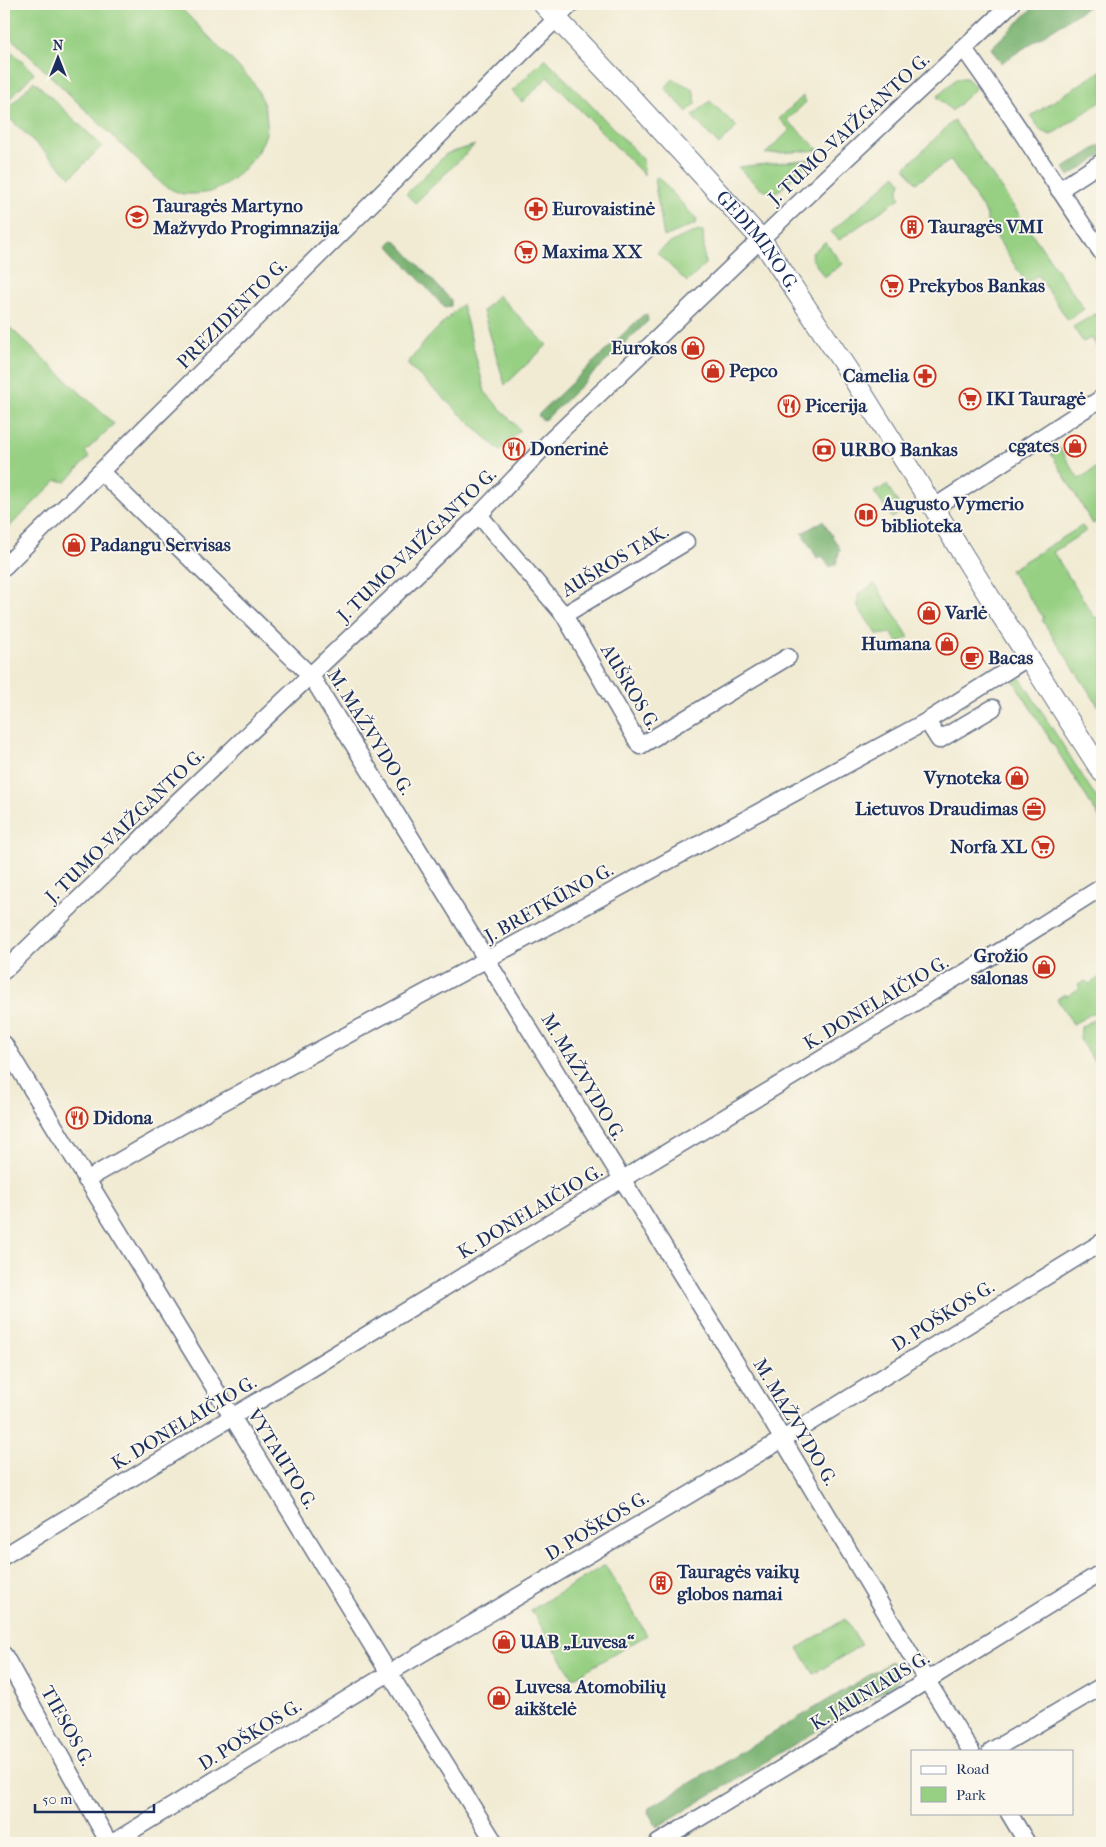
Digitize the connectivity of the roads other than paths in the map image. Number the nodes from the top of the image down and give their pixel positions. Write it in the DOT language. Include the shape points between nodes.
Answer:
graph roads {
  1 [pos="571,4"];
  2 [pos="1011,4"];
  3 [pos="550,11"];
  4 [pos="964,49"];
  5 [pos="1102,162"];
  6 [pos="1059,190"];
  7 [pos="761,239"];
  8 [pos="1102,252"];
  9 [pos="1102,398"];
  10 [pos="101,472"];
  11 [pos="933,508"];
  12 [pos="480,514"];
  13 [pos="686,542"];
  14 [pos="4,567"];
  15 [pos="564,615"];
  16 [pos="788,657"];
  17 [pos="1029,657"];
  18 [pos="311,676"];
  19 [pos="993,708"];
  20 [pos="927,721"];
  21 [pos="1102,772"];
  22 [pos="1102,887"];
  23 [pos="488,960"];
  24 [pos="4,971"];
  25 [pos="4,1044"];
  26 [pos="622,1179"];
  27 [pos="86,1180"];
  28 [pos="1102,1242"];
  29 [pos="232,1417"];
  30 [pos="783,1439"];
  31 [pos="4,1556"];
  32 [pos="1102,1572"];
  33 [pos="4,1655"];
  34 [pos="389,1673"];
  35 [pos="926,1681"];
  36 [pos="1102,1686"];
  37 [pos="970,1750"];
  38 [pos="993,1750"];
  39 [pos="1009,1814"];
  40 [pos="110,1843"];
  41 [pos="495,1843"];
  42 [pos="658,1843"];
  43 [pos="1027,1843"];
  1 -- 3 [label="street, PREZIDENTO G."];
  2 -- 4 [label="street, J. TUMO-VAIŽGANTO G."];
  3 -- 7 [label="main road, GEDIMINO G."];
  3 -- 10 [label="street, PREZIDENTO G." via="482,94"];
  4 -- 6 [label="street"];
  4 -- 7 [label="street, J. TUMO-VAIŽGANTO G."];
  5 -- 6 [label="street"];
  6 -- 8 [label="street"];
  7 -- 11 [label="main road, GEDIMINO G."];
  7 -- 12 [label="street, J. TUMO-VAIŽGANTO G." via="548,443"];
  9 -- 11 [label="street"];
  10 -- 14 [label="street, PREZIDENTO G."];
  10 -- 18 [label="street, M. MAŽVYDO G."];
  11 -- 17 [label="main road, GEDIMINO G."];
  12 -- 15 [label="street, AUŠROS G."];
  12 -- 18 [label="street, J. TUMO-VAIŽGANTO G."];
  13 -- 15 [label="street, AUŠROS TAK."];
  15 -- 16 [label="street, AUŠROS G." via="640,746"];
  17 -- 20 [label="street, J. BRETKŪNO G."];
  17 -- 21 [label="main road, GEDIMINO G."];
  18 -- 23 [label="street, M. MAŽVYDO G."];
  18 -- 24 [label="street, J. TUMO-VAIŽGANTO G."];
  19 -- 20 [label="street" via="939,740"];
  20 -- 23 [label="street, J. BRETKŪNO G."];
  22 -- 26 [label="street, K. DONELAIČIO G."];
  23 -- 26 [label="street, M. MAŽVYDO G."];
  23 -- 27 [label="street, J. BRETKŪNO G." via="214,1107"];
  25 -- 27 [label="street, VYTAUTO G."];
  26 -- 29 [label="street, K. DONELAIČIO G."];
  26 -- 30 [label="street, M. MAŽVYDO G."];
  27 -- 29 [label="street, VYTAUTO G."];
  28 -- 30 [label="street, D. POŠKOS G."];
  29 -- 31 [label="street, K. DONELAIČIO G."];
  29 -- 34 [label="street, VYTAUTO G."];
  30 -- 34 [label="street, D. POŠKOS G."];
  30 -- 35 [label="street, M. MAŽVYDO G."];
  32 -- 35 [label="street, K. JAUNIAUS G."];
  33 -- 40 [label="street, TIESOS G."];
  34 -- 40 [label="street, D. POŠKOS G."];
  34 -- 41 [label="street, VYTAUTO G."];
  35 -- 37 [label="street, M. MAŽVYDO G."];
  35 -- 42 [label="street, K. JAUNIAUS G."];
  36 -- 38 [label="street"];
  39 -- 43 [label="street"];
}
